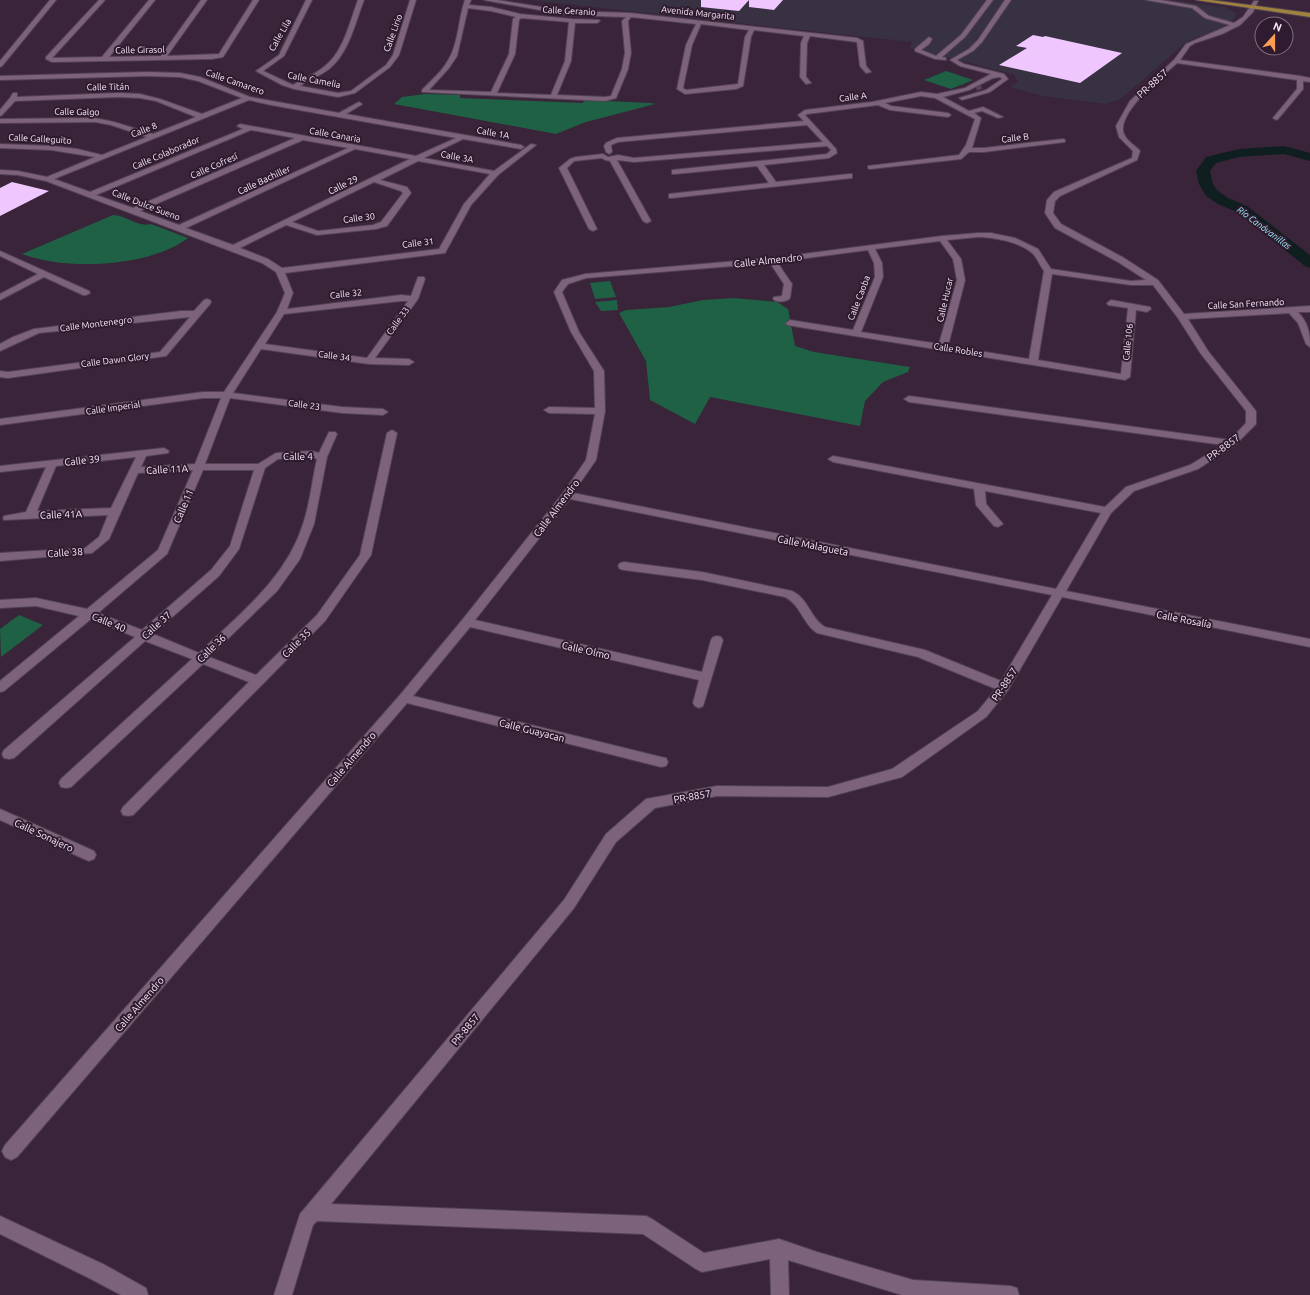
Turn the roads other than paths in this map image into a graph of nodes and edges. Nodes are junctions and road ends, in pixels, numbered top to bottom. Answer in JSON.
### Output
{"nodes":[{"id":1,"x":53,"y":0,"type":"edge"},
{"id":2,"x":102,"y":0,"type":"edge"},
{"id":3,"x":152,"y":0,"type":"edge"},
{"id":4,"x":204,"y":0,"type":"edge"},
{"id":5,"x":256,"y":0,"type":"edge"},
{"id":6,"x":309,"y":0,"type":"edge"},
{"id":7,"x":361,"y":0,"type":"edge"},
{"id":8,"x":413,"y":0,"type":"edge"},
{"id":9,"x":468,"y":0,"type":"edge"},
{"id":10,"x":487,"y":0,"type":"edge"},
{"id":11,"x":990,"y":0,"type":"edge"},
{"id":12,"x":1008,"y":0,"type":"edge"},
{"id":13,"x":1149,"y":0,"type":"edge"},
{"id":14,"x":1199,"y":0,"type":"edge"},
{"id":15,"x":1236,"y":0,"type":"edge"},
{"id":16,"x":547,"y":3,"type":"dead end"},
{"id":17,"x":1220,"y":3,"type":"junction"},
{"id":18,"x":1255,"y":5,"type":"junction"},
{"id":19,"x":465,"y":6,"type":"junction"},
{"id":20,"x":541,"y":10,"type":"junction"},
{"id":21,"x":1277,"y":10,"type":"junction"},
{"id":22,"x":1310,"y":10,"type":"edge"},
{"id":23,"x":1249,"y":14,"type":"junction"},
{"id":24,"x":630,"y":15,"type":"junction"},
{"id":25,"x":1310,"y":15,"type":"edge"},
{"id":26,"x":520,"y":16,"type":"junction"},
{"id":27,"x":572,"y":21,"type":"junction"},
{"id":28,"x":602,"y":21,"type":"dead end"},
{"id":29,"x":617,"y":22,"type":"dead end"},
{"id":30,"x":625,"y":22,"type":"junction"},
{"id":31,"x":698,"y":23,"type":"junction"},
{"id":32,"x":1235,"y":25,"type":"junction"},
{"id":33,"x":752,"y":28,"type":"junction"},
{"id":34,"x":808,"y":34,"type":"junction"},
{"id":35,"x":929,"y":39,"type":"dead end"},
{"id":36,"x":9,"y":54,"type":"junction"},
{"id":37,"x":0,"y":55,"type":"edge"},
{"id":38,"x":163,"y":58,"type":"junction"},
{"id":39,"x":936,"y":58,"type":"junction"},
{"id":40,"x":104,"y":59,"type":"junction"},
{"id":41,"x":953,"y":60,"type":"junction"},
{"id":42,"x":1176,"y":61,"type":"junction"},
{"id":43,"x":0,"y":65,"type":"edge"},
{"id":44,"x":259,"y":71,"type":"joint"},
{"id":45,"x":868,"y":72,"type":"dead end"},
{"id":46,"x":1002,"y":75,"type":"junction"},
{"id":47,"x":0,"y":78,"type":"edge"},
{"id":48,"x":1300,"y":78,"type":"junction"},
{"id":49,"x":1310,"y":80,"type":"edge"},
{"id":50,"x":808,"y":83,"type":"dead end"},
{"id":51,"x":294,"y":87,"type":"junction"},
{"id":52,"x":980,"y":87,"type":"junction"},
{"id":53,"x":23,"y":93,"type":"dead end"},
{"id":54,"x":493,"y":94,"type":"junction"},
{"id":55,"x":344,"y":95,"type":"joint"},
{"id":56,"x":12,"y":96,"type":"junction"},
{"id":57,"x":937,"y":96,"type":"junction"},
{"id":58,"x":553,"y":97,"type":"junction"},
{"id":59,"x":248,"y":98,"type":"junction"},
{"id":60,"x":947,"y":102,"type":"junction"},
{"id":61,"x":879,"y":103,"type":"junction"},
{"id":62,"x":359,"y":104,"type":"dead end"},
{"id":63,"x":969,"y":113,"type":"junction"},
{"id":64,"x":0,"y":114,"type":"edge"},
{"id":65,"x":340,"y":115,"type":"junction"},
{"id":66,"x":948,"y":115,"type":"dead end"},
{"id":67,"x":201,"y":116,"type":"junction"},
{"id":68,"x":1000,"y":117,"type":"dead end"},
{"id":69,"x":1276,"y":118,"type":"dead end"},
{"id":70,"x":0,"y":121,"type":"edge"},
{"id":71,"x":808,"y":123,"type":"junction"},
{"id":72,"x":240,"y":126,"type":"dead end"},
{"id":73,"x":250,"y":128,"type":"junction"},
{"id":74,"x":152,"y":136,"type":"junction"},
{"id":75,"x":462,"y":137,"type":"junction"},
{"id":76,"x":301,"y":138,"type":"junction"},
{"id":77,"x":1063,"y":141,"type":"dead end"},
{"id":78,"x":828,"y":144,"type":"junction"},
{"id":79,"x":533,"y":145,"type":"dead end"},
{"id":80,"x":0,"y":146,"type":"edge"},
{"id":81,"x":356,"y":147,"type":"junction"},
{"id":82,"x":522,"y":148,"type":"dead end"},
{"id":83,"x":968,"y":150,"type":"junction"},
{"id":84,"x":611,"y":156,"type":"junction"},
{"id":85,"x":102,"y":157,"type":"junction"},
{"id":86,"x":416,"y":159,"type":"junction"},
{"id":87,"x":759,"y":163,"type":"junction"},
{"id":88,"x":870,"y":167,"type":"dead end"},
{"id":89,"x":0,"y":172,"type":"edge"},
{"id":90,"x":675,"y":172,"type":"dead end"},
{"id":91,"x":495,"y":173,"type":"junction"},
{"id":92,"x":850,"y":176,"type":"dead end"},
{"id":93,"x":48,"y":179,"type":"junction"},
{"id":94,"x":373,"y":180,"type":"junction"},
{"id":95,"x":774,"y":185,"type":"junction"},
{"id":96,"x":90,"y":195,"type":"junction"},
{"id":97,"x":672,"y":196,"type":"dead end"},
{"id":98,"x":133,"y":211,"type":"junction"},
{"id":99,"x":647,"y":221,"type":"dead end"},
{"id":100,"x":287,"y":223,"type":"junction"},
{"id":101,"x":179,"y":228,"type":"junction"},
{"id":102,"x":593,"y":229,"type":"dead end"},
{"id":103,"x":942,"y":238,"type":"junction"},
{"id":104,"x":870,"y":247,"type":"junction"},
{"id":105,"x":233,"y":248,"type":"junction"},
{"id":106,"x":0,"y":253,"type":"edge"},
{"id":107,"x":772,"y":260,"type":"junction"},
{"id":108,"x":280,"y":271,"type":"junction"},
{"id":109,"x":1048,"y":271,"type":"junction"},
{"id":110,"x":43,"y":274,"type":"junction"},
{"id":111,"x":421,"y":279,"type":"dead end"},
{"id":112,"x":1155,"y":282,"type":"junction"},
{"id":113,"x":86,"y":293,"type":"dead end"},
{"id":114,"x":0,"y":297,"type":"edge"},
{"id":115,"x":414,"y":299,"type":"junction"},
{"id":116,"x":777,"y":299,"type":"dead end"},
{"id":117,"x":207,"y":302,"type":"dead end"},
{"id":118,"x":1111,"y":303,"type":"dead end"},
{"id":119,"x":1132,"y":307,"type":"junction"},
{"id":120,"x":1147,"y":309,"type":"dead end"},
{"id":121,"x":1310,"y":309,"type":"edge"},
{"id":122,"x":1292,"y":311,"type":"junction"},
{"id":123,"x":281,"y":312,"type":"junction"},
{"id":124,"x":196,"y":314,"type":"junction"},
{"id":125,"x":1182,"y":317,"type":"junction"},
{"id":126,"x":790,"y":323,"type":"dead end"},
{"id":127,"x":856,"y":333,"type":"junction"},
{"id":128,"x":1310,"y":344,"type":"edge"},
{"id":129,"x":259,"y":346,"type":"junction"},
{"id":130,"x":0,"y":348,"type":"edge"},
{"id":131,"x":943,"y":348,"type":"junction"},
{"id":132,"x":370,"y":361,"type":"junction"},
{"id":133,"x":409,"y":362,"type":"dead end"},
{"id":134,"x":1033,"y":362,"type":"junction"},
{"id":135,"x":0,"y":374,"type":"edge"},
{"id":136,"x":1125,"y":377,"type":"joint"},
{"id":137,"x":227,"y":395,"type":"junction"},
{"id":138,"x":909,"y":399,"type":"dead end"},
{"id":139,"x":549,"y":410,"type":"dead end"},
{"id":140,"x":600,"y":411,"type":"junction"},
{"id":141,"x":382,"y":412,"type":"dead end"},
{"id":142,"x":0,"y":422,"type":"edge"},
{"id":143,"x":392,"y":432,"type":"dead end"},
{"id":144,"x":332,"y":434,"type":"dead end"},
{"id":145,"x":1232,"y":443,"type":"junction"},
{"id":146,"x":164,"y":451,"type":"dead end"},
{"id":147,"x":142,"y":454,"type":"junction"},
{"id":148,"x":322,"y":457,"type":"junction"},
{"id":149,"x":834,"y":459,"type":"dead end"},
{"id":150,"x":53,"y":462,"type":"junction"},
{"id":151,"x":199,"y":467,"type":"junction"},
{"id":152,"x":260,"y":467,"type":"junction"},
{"id":153,"x":0,"y":469,"type":"edge"},
{"id":154,"x":135,"y":470,"type":"junction"},
{"id":155,"x":316,"y":486,"type":"joint"},
{"id":156,"x":979,"y":486,"type":"junction"},
{"id":157,"x":567,"y":495,"type":"junction"},
{"id":158,"x":115,"y":511,"type":"junction"},
{"id":159,"x":1107,"y":512,"type":"junction"},
{"id":160,"x":30,"y":515,"type":"junction"},
{"id":161,"x":8,"y":518,"type":"dead end"},
{"id":162,"x":998,"y":524,"type":"dead end"},
{"id":163,"x":0,"y":557,"type":"edge"},
{"id":164,"x":624,"y":566,"type":"dead end"},
{"id":165,"x":1059,"y":594,"type":"junction"},
{"id":166,"x":0,"y":604,"type":"edge"},
{"id":167,"x":90,"y":614,"type":"junction"},
{"id":168,"x":467,"y":622,"type":"junction"},
{"id":169,"x":144,"y":636,"type":"junction"},
{"id":170,"x":717,"y":640,"type":"dead end"},
{"id":171,"x":1310,"y":643,"type":"edge"},
{"id":172,"x":200,"y":659,"type":"junction"},
{"id":173,"x":705,"y":677,"type":"junction"},
{"id":174,"x":258,"y":681,"type":"junction"},
{"id":175,"x":1004,"y":687,"type":"junction"},
{"id":176,"x":0,"y":688,"type":"edge"},
{"id":177,"x":404,"y":698,"type":"junction"},
{"id":178,"x":699,"y":703,"type":"dead end"},
{"id":179,"x":9,"y":754,"type":"dead end"},
{"id":180,"x":660,"y":762,"type":"dead end"},
{"id":181,"x":66,"y":783,"type":"dead end"},
{"id":182,"x":128,"y":811,"type":"dead end"},
{"id":183,"x":0,"y":814,"type":"edge"},
{"id":184,"x":89,"y":856,"type":"dead end"},
{"id":185,"x":11,"y":1151,"type":"dead end"},
{"id":186,"x":313,"y":1212,"type":"junction"},
{"id":187,"x":0,"y":1225,"type":"edge"},
{"id":188,"x":779,"y":1248,"type":"junction"},
{"id":189,"x":139,"y":1295,"type":"edge"},
{"id":190,"x":283,"y":1295,"type":"edge"},
{"id":191,"x":780,"y":1295,"type":"edge"},
{"id":192,"x":1010,"y":1295,"type":"edge"}],
"edges":[{"from":1,"to":36,"type":"street"},
{"from":2,"to":40,"type":"street","name":"Calle Girasol"},
{"from":3,"to":40,"type":"street"},
{"from":4,"to":38,"type":"street"},
{"from":5,"to":38,"type":"street","name":"Calle Girasol"},
{"from":6,"to":44,"type":"street","name":"Calle Lila"},
{"from":7,"to":51,"type":"street"},
{"from":8,"to":55,"type":"street","name":"Calle Lirio"},
{"from":9,"to":19,"type":"street"},
{"from":10,"to":20,"type":"street","name":"Avenida Margarita"},
{"from":11,"to":39,"type":"street"},
{"from":12,"to":41,"type":"street"},
{"from":13,"to":32,"type":"street"},
{"from":14,"to":17,"type":"main road"},
{"from":15,"to":18,"type":"main road"},
{"from":16,"to":20,"type":"street"},
{"from":17,"to":18,"type":"main road"},
{"from":17,"to":23,"type":"main road"},
{"from":18,"to":21,"type":"main road"},
{"from":18,"to":22,"type":"main road"},
{"from":18,"to":23,"type":"street","name":"PR-8857"},
{"from":19,"to":26,"type":"street","name":"Calle Geranio"},
{"from":19,"to":54,"type":"street"},
{"from":20,"to":24,"type":"street","name":"Avenida Margarita"},
{"from":21,"to":23,"type":"main road"},
{"from":21,"to":25,"type":"main road"},
{"from":23,"to":32,"type":"street","name":"PR-8857"},
{"from":24,"to":30,"type":"street"},
{"from":24,"to":31,"type":"street","name":"Avenida Margarita"},
{"from":26,"to":27,"type":"street","name":"Calle Geranio"},
{"from":26,"to":54,"type":"street"},
{"from":27,"to":28,"type":"street","name":"Calle Geranio"},
{"from":27,"to":58,"type":"street"},
{"from":29,"to":30,"type":"street"},
{"from":30,"to":58,"type":"street"},
{"from":31,"to":33,"type":"street","name":"Avenida Margarita"},
{"from":31,"to":33,"type":"street"},
{"from":32,"to":42,"type":"street","name":"PR-8857"},
{"from":33,"to":34,"type":"street","name":"Avenida Margarita"},
{"from":34,"to":45,"type":"street","name":"Avenida Margarita"},
{"from":34,"to":50,"type":"street"},
{"from":35,"to":39,"type":"street"},
{"from":36,"to":37,"type":"street"},
{"from":36,"to":43,"type":"street"},
{"from":38,"to":40,"type":"street","name":"Calle Girasol"},
{"from":39,"to":41,"type":"street"},
{"from":41,"to":46,"type":"street"},
{"from":42,"to":48,"type":"street"},
{"from":42,"to":112,"type":"street","name":"PR-8857"},
{"from":44,"to":51,"type":"street","name":"Calle Camelia"},
{"from":46,"to":52,"type":"street"},
{"from":46,"to":52,"type":"street"},
{"from":47,"to":59,"type":"street","name":"Calle Camarero"},
{"from":48,"to":49,"type":"street"},
{"from":48,"to":69,"type":"street"},
{"from":51,"to":55,"type":"street","name":"Calle Camelia"},
{"from":52,"to":57,"type":"street"},
{"from":52,"to":60,"type":"street"},
{"from":53,"to":56,"type":"street"},
{"from":54,"to":58,"type":"street"},
{"from":56,"to":64,"type":"street"},
{"from":56,"to":67,"type":"street","name":"Calle Titán"},
{"from":57,"to":60,"type":"street","name":"Calle A"},
{"from":57,"to":61,"type":"street","name":"Calle A"},
{"from":59,"to":65,"type":"street","name":"Calle Camarero"},
{"from":59,"to":67,"type":"street","name":"Calle 8"},
{"from":60,"to":63,"type":"street","name":"Calle A"},
{"from":61,"to":66,"type":"street"},
{"from":61,"to":71,"type":"street","name":"Calle A"},
{"from":62,"to":65,"type":"street"},
{"from":63,"to":68,"type":"street"},
{"from":63,"to":83,"type":"street"},
{"from":65,"to":75,"type":"street","name":"Calle Camarero"},
{"from":67,"to":74,"type":"street","name":"Calle 8"},
{"from":70,"to":74,"type":"street","name":"Calle Galgo"},
{"from":71,"to":78,"type":"street"},
{"from":71,"to":84,"type":"street"},
{"from":72,"to":73,"type":"street","name":"Calle Canaria"},
{"from":73,"to":76,"type":"street","name":"Calle Canaria"},
{"from":73,"to":96,"type":"street","name":"Calle Colaborador"},
{"from":74,"to":85,"type":"street","name":"Calle 8"},
{"from":75,"to":82,"type":"street","name":"Calle 1A"},
{"from":75,"to":86,"type":"street","name":"Calle 29"},
{"from":76,"to":81,"type":"street","name":"Calle Canaria"},
{"from":76,"to":98,"type":"street","name":"Calle Cofresí"},
{"from":77,"to":83,"type":"street","name":"Calle B"},
{"from":78,"to":84,"type":"street"},
{"from":78,"to":87,"type":"street"},
{"from":79,"to":91,"type":"street","name":"Calle 31"},
{"from":80,"to":85,"type":"street","name":"Calle Galleguito"},
{"from":81,"to":86,"type":"street","name":"Calle Canaria"},
{"from":81,"to":101,"type":"street","name":"Calle Bachiller"},
{"from":83,"to":88,"type":"street"},
{"from":84,"to":99,"type":"street"},
{"from":84,"to":102,"type":"street"},
{"from":85,"to":93,"type":"street","name":"Calle 8"},
{"from":86,"to":91,"type":"street","name":"Calle 3A"},
{"from":86,"to":94,"type":"street","name":"Calle 29"},
{"from":87,"to":90,"type":"street"},
{"from":87,"to":95,"type":"street"},
{"from":89,"to":93,"type":"street","name":"Calle Dulce Sueno"},
{"from":91,"to":108,"type":"street","name":"Calle 31"},
{"from":92,"to":95,"type":"street"},
{"from":93,"to":96,"type":"street","name":"Calle Dulce Sueno"},
{"from":94,"to":100,"type":"street","name":"Calle 29"},
{"from":94,"to":100,"type":"street","name":"Calle 30"},
{"from":95,"to":97,"type":"street"},
{"from":96,"to":98,"type":"street","name":"Calle Dulce Sueno"},
{"from":98,"to":101,"type":"street","name":"Calle Dulce Sueno"},
{"from":100,"to":105,"type":"street","name":"Calle 29"},
{"from":101,"to":105,"type":"street","name":"Calle Dulce Sueno"},
{"from":103,"to":104,"type":"street","name":"Calle Almendro"},
{"from":103,"to":109,"type":"street","name":"Calle Almendro"},
{"from":103,"to":131,"type":"street","name":"Calle Hucar"},
{"from":104,"to":107,"type":"street","name":"Calle Almendro"},
{"from":104,"to":127,"type":"street","name":"Calle Caoba"},
{"from":105,"to":108,"type":"street","name":"Calle Dulce Sueno"},
{"from":106,"to":110,"type":"street"},
{"from":107,"to":116,"type":"street"},
{"from":107,"to":140,"type":"street","name":"Calle Almendro"},
{"from":108,"to":123,"type":"street","name":"Calle 11"},
{"from":109,"to":112,"type":"street"},
{"from":109,"to":134,"type":"street"},
{"from":110,"to":113,"type":"street"},
{"from":110,"to":114,"type":"street"},
{"from":111,"to":115,"type":"street","name":"Calle 33"},
{"from":112,"to":125,"type":"street","name":"PR-8857"},
{"from":115,"to":123,"type":"street","name":"Calle 32"},
{"from":115,"to":132,"type":"street","name":"Calle 33"},
{"from":117,"to":124,"type":"street","name":"Calle Dawn Glory"},
{"from":118,"to":119,"type":"street"},
{"from":119,"to":120,"type":"street"},
{"from":119,"to":136,"type":"street","name":"Calle 106"},
{"from":121,"to":122,"type":"street","name":"Calle San Fernando"},
{"from":122,"to":125,"type":"street","name":"Calle San Fernando"},
{"from":122,"to":128,"type":"street"},
{"from":123,"to":129,"type":"street","name":"Calle 11"},
{"from":124,"to":130,"type":"street","name":"Calle Montenegro"},
{"from":124,"to":135,"type":"street","name":"Calle Dawn Glory"},
{"from":125,"to":145,"type":"street","name":"PR-8857"},
{"from":126,"to":127,"type":"street","name":"Calle Robles"},
{"from":127,"to":131,"type":"street","name":"Calle Robles"},
{"from":129,"to":132,"type":"street","name":"Calle 34"},
{"from":129,"to":137,"type":"street","name":"Calle 11"},
{"from":131,"to":134,"type":"street","name":"Calle Robles"},
{"from":132,"to":133,"type":"street","name":"Calle 34"},
{"from":134,"to":136,"type":"street","name":"Calle Robles"},
{"from":137,"to":141,"type":"street","name":"Calle 23"},
{"from":137,"to":142,"type":"street","name":"Calle Imperial"},
{"from":137,"to":151,"type":"street","name":"Calle 11"},
{"from":138,"to":145,"type":"street"},
{"from":139,"to":140,"type":"street"},
{"from":140,"to":157,"type":"street","name":"Calle Almendro"},
{"from":143,"to":174,"type":"street","name":"Calle 35"},
{"from":144,"to":148,"type":"street"},
{"from":145,"to":159,"type":"street","name":"PR-8857"},
{"from":146,"to":147,"type":"street","name":"Calle 39"},
{"from":147,"to":150,"type":"street","name":"Calle 39"},
{"from":147,"to":154,"type":"street","name":"Calle 38"},
{"from":148,"to":152,"type":"street","name":"Calle 4"},
{"from":148,"to":155,"type":"street","name":"Calle 4"},
{"from":149,"to":156,"type":"street"},
{"from":150,"to":153,"type":"street","name":"Calle 39"},
{"from":150,"to":160,"type":"street"},
{"from":151,"to":152,"type":"street"},
{"from":151,"to":154,"type":"street","name":"Calle 11A"},
{"from":151,"to":167,"type":"street","name":"Calle 11"},
{"from":152,"to":169,"type":"street","name":"Calle 37"},
{"from":154,"to":158,"type":"street","name":"Calle 38"},
{"from":155,"to":172,"type":"street","name":"Calle 36"},
{"from":156,"to":159,"type":"street"},
{"from":156,"to":162,"type":"street"},
{"from":157,"to":165,"type":"street","name":"Calle Malagueta"},
{"from":157,"to":168,"type":"street","name":"Calle Almendro"},
{"from":158,"to":160,"type":"street","name":"Calle 41A"},
{"from":158,"to":163,"type":"street","name":"Calle 38"},
{"from":159,"to":165,"type":"street","name":"PR-8857"},
{"from":160,"to":161,"type":"street","name":"Calle 41A"},
{"from":164,"to":175,"type":"street"},
{"from":165,"to":171,"type":"street","name":"Calle Rosalía"},
{"from":165,"to":175,"type":"street","name":"PR-8857"},
{"from":166,"to":167,"type":"street","name":"Calle 40"},
{"from":167,"to":169,"type":"street","name":"Calle 40"},
{"from":167,"to":176,"type":"street","name":"Calle 11"},
{"from":168,"to":173,"type":"street","name":"Calle Olmo"},
{"from":168,"to":177,"type":"street","name":"Calle Almendro"},
{"from":169,"to":172,"type":"street","name":"Calle 40"},
{"from":169,"to":179,"type":"street","name":"Calle 37"},
{"from":170,"to":173,"type":"street"},
{"from":172,"to":174,"type":"street","name":"Calle 40"},
{"from":172,"to":181,"type":"street","name":"Calle 36"},
{"from":173,"to":178,"type":"street"},
{"from":174,"to":182,"type":"street","name":"Calle 35"},
{"from":175,"to":186,"type":"street","name":"PR-8857","number":"PR-8857"},
{"from":177,"to":180,"type":"street","name":"Calle Guayacan"},
{"from":177,"to":185,"type":"street","name":"Calle Almendro"},
{"from":183,"to":184,"type":"street","name":"Calle Sonajero"},
{"from":186,"to":188,"type":"street"},
{"from":186,"to":190,"type":"street","name":"PR-8857","number":"PR-8857"},
{"from":187,"to":189,"type":"street"},
{"from":188,"to":191,"type":"street"},
{"from":188,"to":192,"type":"street"}]}
